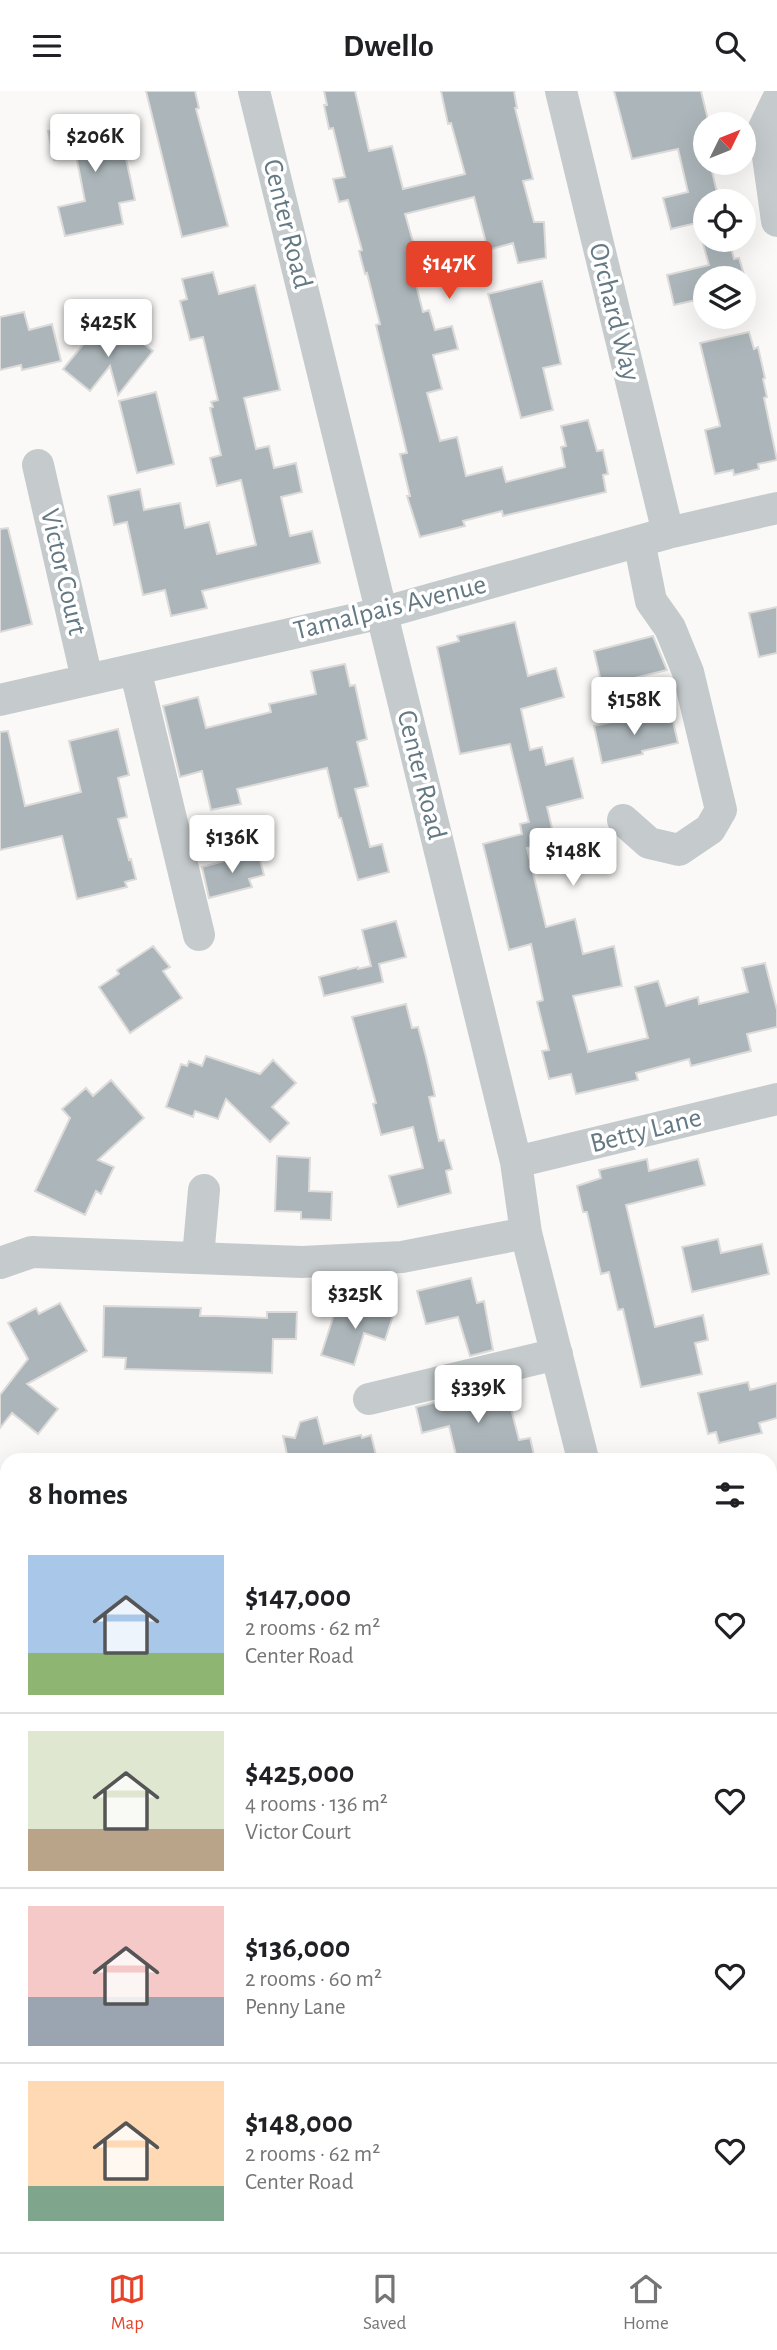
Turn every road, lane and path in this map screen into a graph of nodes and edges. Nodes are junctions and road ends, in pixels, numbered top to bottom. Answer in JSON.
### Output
{"nodes":[{"id":1,"x":254,"y":91,"type":"edge"},
{"id":2,"x":561,"y":91,"type":"edge"},
{"id":3,"x":777,"y":101,"type":"edge"},
{"id":4,"x":777,"y":221,"type":"edge"},
{"id":5,"x":38,"y":465,"type":"dead end"},
{"id":6,"x":777,"y":508,"type":"edge"},
{"id":7,"x":653,"y":537,"type":"junction"},
{"id":8,"x":382,"y":613,"type":"junction"},
{"id":9,"x":135,"y":669,"type":"junction"},
{"id":10,"x":88,"y":680,"type":"junction"},
{"id":11,"x":0,"y":700,"type":"edge"},
{"id":12,"x":623,"y":820,"type":"dead end"},
{"id":13,"x":199,"y":935,"type":"dead end"},
{"id":14,"x":777,"y":1099,"type":"edge"},
{"id":15,"x":516,"y":1162,"type":"junction"},
{"id":16,"x":204,"y":1190,"type":"dead end"},
{"id":17,"x":526,"y":1233,"type":"junction"},
{"id":18,"x":198,"y":1257,"type":"junction"},
{"id":19,"x":0,"y":1263,"type":"edge"},
{"id":20,"x":557,"y":1354,"type":"junction"},
{"id":21,"x":369,"y":1399,"type":"dead end"},
{"id":22,"x":582,"y":1453,"type":"edge"}],
"edges":[{"from":1,"to":8,"type":"street","name":"Center Road"},
{"from":2,"to":7,"type":"street","name":"Orchard Way"},
{"from":3,"to":4,"type":"street"},
{"from":5,"to":10,"type":"street","name":"Victor Court"},
{"from":6,"to":7,"type":"street","name":"Tamalpais Avenue"},
{"from":7,"to":8,"type":"street","name":"Tamalpais Avenue"},
{"from":7,"to":12,"type":"street","name":"Orchard Way"},
{"from":8,"to":9,"type":"street","name":"Tamalpais Avenue"},
{"from":8,"to":15,"type":"street","name":"Center Road"},
{"from":9,"to":10,"type":"street","name":"Tamalpais Avenue"},
{"from":9,"to":13,"type":"street"},
{"from":10,"to":11,"type":"street","name":"Tamalpais Avenue"},
{"from":14,"to":15,"type":"street","name":"Betty Lane"},
{"from":15,"to":17,"type":"street","name":"Center Road"},
{"from":16,"to":18,"type":"street"},
{"from":17,"to":18,"type":"street"},
{"from":17,"to":20,"type":"street","name":"Center Road"},
{"from":18,"to":19,"type":"street"},
{"from":20,"to":21,"type":"street"},
{"from":20,"to":22,"type":"street","name":"Center Road"}]}
